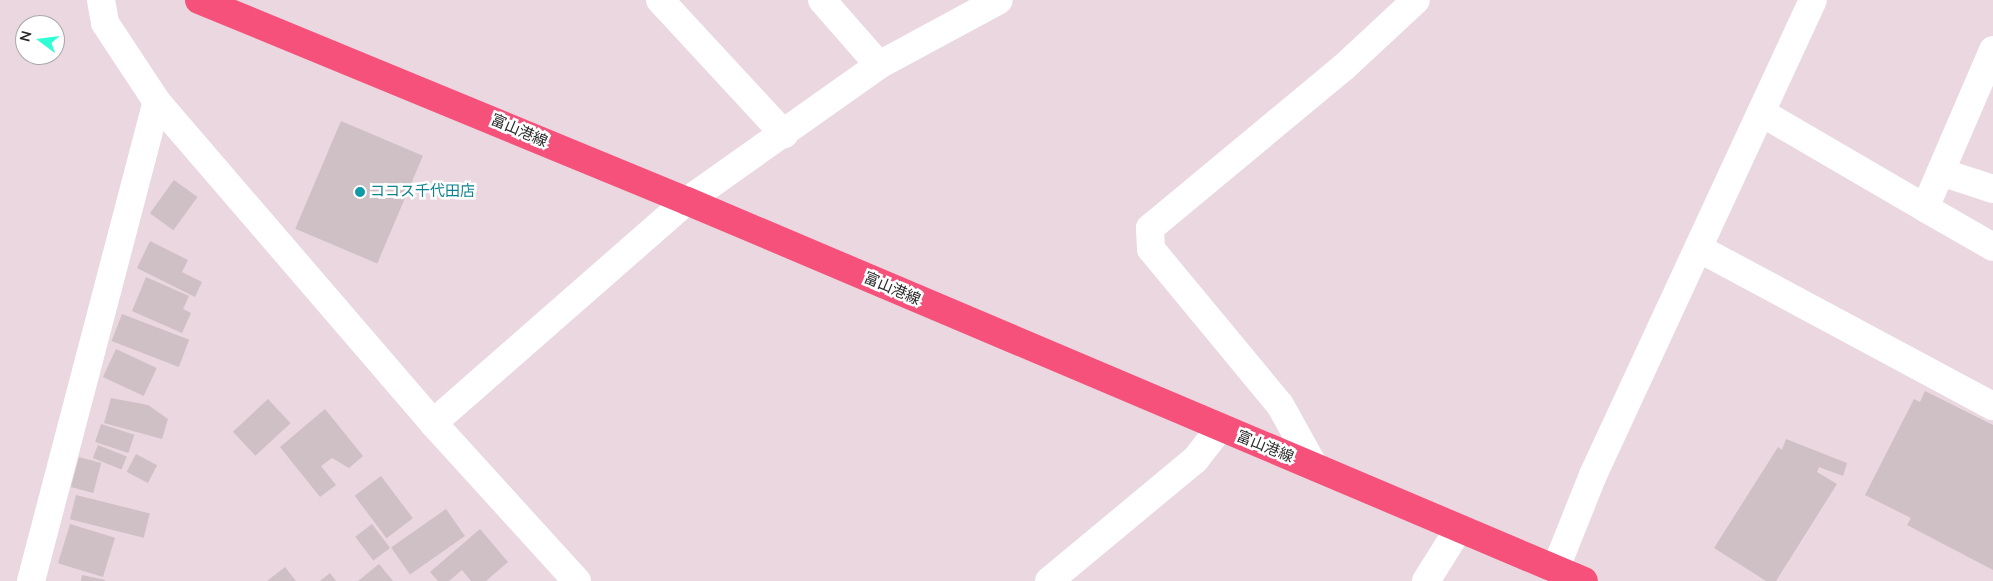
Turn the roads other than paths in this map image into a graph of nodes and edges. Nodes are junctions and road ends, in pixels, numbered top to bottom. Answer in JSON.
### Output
{"nodes":[{"id":1,"x":101,"y":0,"type":"edge"},
{"id":2,"x":199,"y":0,"type":"edge"},
{"id":3,"x":660,"y":0,"type":"edge"},
{"id":4,"x":822,"y":0,"type":"edge"},
{"id":5,"x":999,"y":0,"type":"edge"},
{"id":6,"x":1416,"y":0,"type":"edge"},
{"id":7,"x":1804,"y":3,"type":"edge"},
{"id":8,"x":1993,"y":50,"type":"edge"},
{"id":9,"x":879,"y":65,"type":"junction"},
{"id":10,"x":157,"y":102,"type":"junction"},
{"id":11,"x":1762,"y":113,"type":"junction"},
{"id":12,"x":784,"y":134,"type":"junction"},
{"id":13,"x":1941,"y":172,"type":"junction"},
{"id":14,"x":1993,"y":189,"type":"edge"},
{"id":15,"x":687,"y":201,"type":"junction"},
{"id":16,"x":1925,"y":208,"type":"junction"},
{"id":17,"x":1993,"y":247,"type":"edge"},
{"id":18,"x":1698,"y":248,"type":"junction"},
{"id":19,"x":1993,"y":406,"type":"edge"},
{"id":20,"x":433,"y":423,"type":"junction"},
{"id":21,"x":1220,"y":428,"type":"junction"},
{"id":22,"x":1314,"y":466,"type":"junction"},
{"id":23,"x":1458,"y":530,"type":"junction"},
{"id":24,"x":1555,"y":570,"type":"junction"},
{"id":25,"x":30,"y":581,"type":"edge"},
{"id":26,"x":577,"y":581,"type":"edge"},
{"id":27,"x":1049,"y":581,"type":"edge"},
{"id":28,"x":1426,"y":581,"type":"edge"},
{"id":29,"x":1584,"y":581,"type":"edge"}],
"edges":[{"from":1,"to":10,"type":"street"},
{"from":2,"to":15,"type":"main road","name":"富山港線"},
{"from":3,"to":12,"type":"street"},
{"from":4,"to":9,"type":"street"},
{"from":5,"to":9,"type":"street"},
{"from":6,"to":22,"type":"street"},
{"from":7,"to":11,"type":"street"},
{"from":8,"to":13,"type":"street"},
{"from":9,"to":12,"type":"street"},
{"from":10,"to":20,"type":"street"},
{"from":10,"to":25,"type":"street"},
{"from":11,"to":16,"type":"street"},
{"from":11,"to":18,"type":"street"},
{"from":12,"to":15,"type":"street"},
{"from":13,"to":14,"type":"street"},
{"from":13,"to":16,"type":"street"},
{"from":15,"to":20,"type":"street"},
{"from":15,"to":21,"type":"main road","name":"富山港線"},
{"from":16,"to":17,"type":"street"},
{"from":18,"to":19,"type":"street"},
{"from":18,"to":24,"type":"street"},
{"from":20,"to":26,"type":"street"},
{"from":21,"to":22,"type":"main road","name":"富山港線"},
{"from":21,"to":27,"type":"street"},
{"from":22,"to":23,"type":"main road","name":"富山港線"},
{"from":23,"to":24,"type":"main road","name":"富山港線"},
{"from":23,"to":28,"type":"street"},
{"from":24,"to":29,"type":"main road","name":"富山港線"}]}
